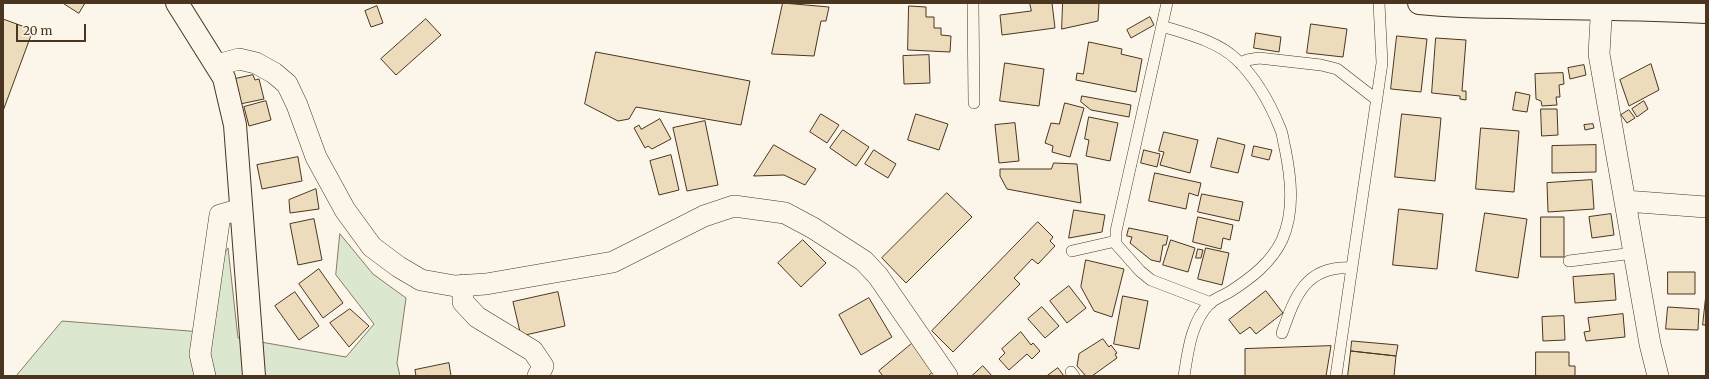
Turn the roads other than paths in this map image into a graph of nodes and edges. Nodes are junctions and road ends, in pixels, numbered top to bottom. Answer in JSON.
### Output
{"nodes":[{"id":1,"x":177,"y":3,"type":"edge"},
{"id":2,"x":973,"y":3,"type":"edge"},
{"id":3,"x":1167,"y":3,"type":"edge"},
{"id":4,"x":1379,"y":3,"type":"edge"},
{"id":5,"x":1419,"y":3,"type":"edge"},
{"id":6,"x":1605,"y":6,"type":"edge"},
{"id":7,"x":1706,"y":12,"type":"edge"},
{"id":8,"x":1162,"y":26,"type":"junction"},
{"id":9,"x":1240,"y":63,"type":"junction"},
{"id":10,"x":217,"y":65,"type":"junction"},
{"id":11,"x":1377,"y":100,"type":"junction"},
{"id":12,"x":974,"y":103,"type":"dead end"},
{"id":13,"x":1625,"y":201,"type":"junction"},
{"id":14,"x":1706,"y":207,"type":"edge"},
{"id":15,"x":242,"y":209,"type":"junction"},
{"id":16,"x":1116,"y":240,"type":"junction"},
{"id":17,"x":1072,"y":251,"type":"dead end"},
{"id":18,"x":1634,"y":254,"type":"junction"},
{"id":19,"x":1569,"y":261,"type":"dead end"},
{"id":20,"x":1352,"y":268,"type":"junction"},
{"id":21,"x":462,"y":285,"type":"junction"},
{"id":22,"x":1211,"y":303,"type":"junction"},
{"id":23,"x":1282,"y":333,"type":"dead end"},
{"id":24,"x":205,"y":376,"type":"edge"},
{"id":25,"x":254,"y":376,"type":"edge"},
{"id":26,"x":538,"y":376,"type":"edge"},
{"id":27,"x":947,"y":376,"type":"edge"},
{"id":28,"x":1184,"y":376,"type":"edge"},
{"id":29,"x":1336,"y":376,"type":"edge"},
{"id":30,"x":1658,"y":376,"type":"edge"}],
"edges":[{"from":1,"to":10,"type":"main road"},
{"from":2,"to":12,"type":"lane"},
{"from":3,"to":8,"type":"lane"},
{"from":4,"to":11,"type":"lane"},
{"from":5,"to":6,"type":"main road"},
{"from":6,"to":7,"type":"main road"},
{"from":6,"to":13,"type":"street"},
{"from":8,"to":9,"type":"lane"},
{"from":8,"to":16,"type":"lane"},
{"from":9,"to":11,"type":"lane"},
{"from":9,"to":22,"type":"lane"},
{"from":10,"to":15,"type":"main road"},
{"from":10,"to":21,"type":"street"},
{"from":11,"to":20,"type":"lane"},
{"from":13,"to":14,"type":"street"},
{"from":13,"to":18,"type":"street"},
{"from":15,"to":24,"type":"street"},
{"from":15,"to":25,"type":"main road"},
{"from":16,"to":17,"type":"lane"},
{"from":16,"to":22,"type":"lane"},
{"from":18,"to":19,"type":"lane"},
{"from":18,"to":30,"type":"street"},
{"from":20,"to":23,"type":"lane"},
{"from":20,"to":29,"type":"lane"},
{"from":21,"to":26,"type":"street"},
{"from":21,"to":27,"type":"street"},
{"from":22,"to":28,"type":"lane"}]}
